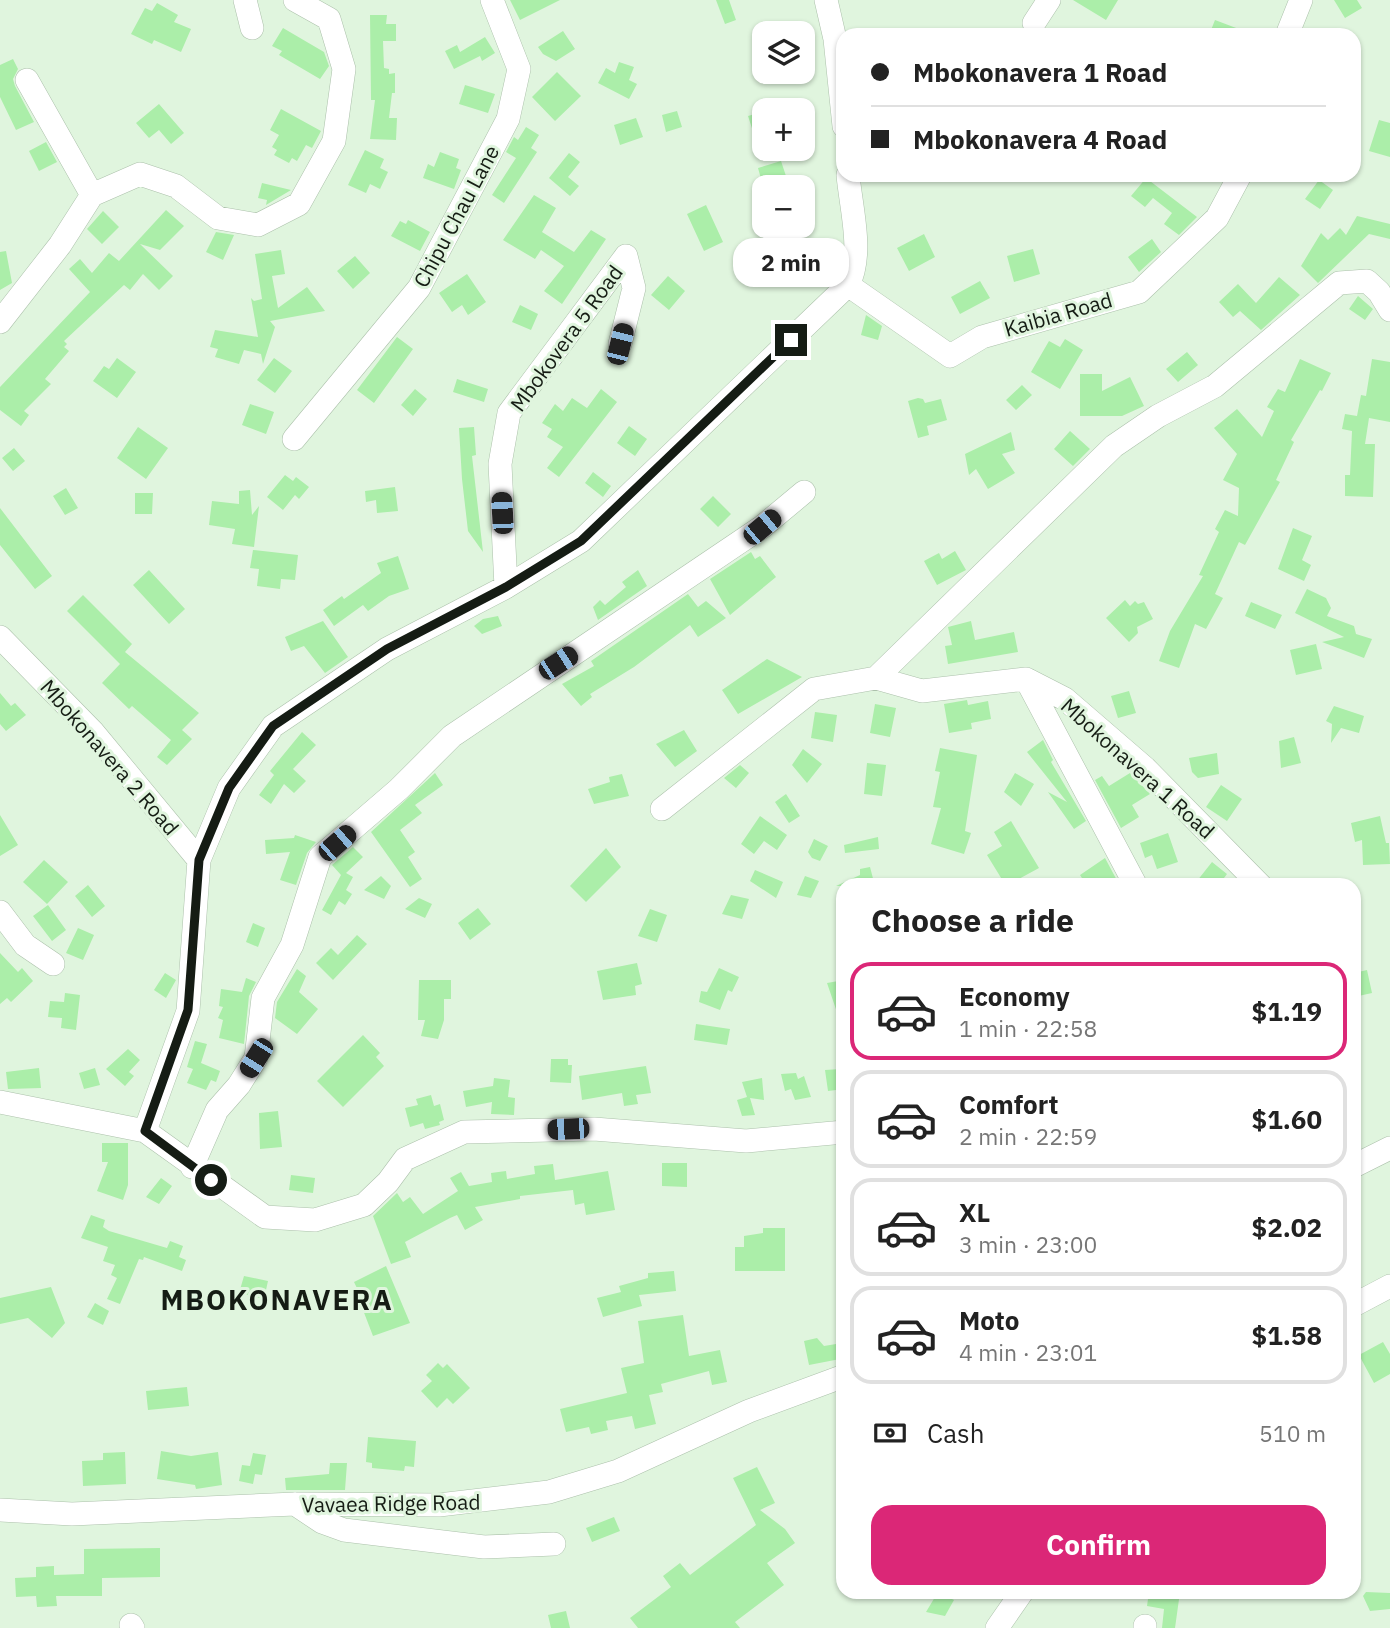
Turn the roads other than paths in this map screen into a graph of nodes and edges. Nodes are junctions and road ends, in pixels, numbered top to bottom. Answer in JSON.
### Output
{"nodes":[{"id":1,"x":246,"y":0,"type":"edge"},
{"id":2,"x":295,"y":0,"type":"edge"},
{"id":3,"x":492,"y":0,"type":"edge"},
{"id":4,"x":826,"y":0,"type":"edge"},
{"id":5,"x":1049,"y":0,"type":"edge"},
{"id":6,"x":1301,"y":0,"type":"edge"},
{"id":7,"x":1034,"y":23,"type":"dead end"},
{"id":8,"x":252,"y":28,"type":"dead end"},
{"id":9,"x":1290,"y":28,"type":"edge"},
{"id":10,"x":836,"y":49,"type":"edge"},
{"id":11,"x":27,"y":80,"type":"dead end"},
{"id":12,"x":849,"y":182,"type":"edge"},
{"id":13,"x":1236,"y":182,"type":"edge"},
{"id":14,"x":92,"y":195,"type":"junction"},
{"id":15,"x":848,"y":285,"type":"junction"},
{"id":16,"x":1390,"y":310,"type":"edge"},
{"id":17,"x":0,"y":322,"type":"edge"},
{"id":18,"x":620,"y":344,"type":"dead end"},
{"id":19,"x":294,"y":439,"type":"dead end"},
{"id":20,"x":804,"y":492,"type":"dead end"},
{"id":21,"x":506,"y":587,"type":"junction"},
{"id":22,"x":0,"y":637,"type":"edge"},
{"id":23,"x":876,"y":678,"type":"junction"},
{"id":24,"x":1026,"y":678,"type":"junction"},
{"id":25,"x":662,"y":809,"type":"dead end"},
{"id":26,"x":199,"y":860,"type":"junction"},
{"id":27,"x":1132,"y":878,"type":"edge"},
{"id":28,"x":1253,"y":878,"type":"edge"},
{"id":29,"x":0,"y":912,"type":"edge"},
{"id":30,"x":53,"y":964,"type":"dead end"},
{"id":31,"x":0,"y":1102,"type":"edge"},
{"id":32,"x":145,"y":1131,"type":"junction"},
{"id":33,"x":836,"y":1133,"type":"edge"},
{"id":34,"x":1390,"y":1148,"type":"edge"},
{"id":35,"x":1361,"y":1162,"type":"edge"},
{"id":36,"x":192,"y":1167,"type":"junction"},
{"id":37,"x":1390,"y":1286,"type":"edge"},
{"id":38,"x":1361,"y":1301,"type":"edge"},
{"id":39,"x":836,"y":1379,"type":"edge"},
{"id":40,"x":295,"y":1504,"type":"junction"},
{"id":41,"x":0,"y":1510,"type":"edge"},
{"id":42,"x":554,"y":1544,"type":"dead end"},
{"id":43,"x":1018,"y":1599,"type":"edge"},
{"id":44,"x":997,"y":1628,"type":"edge"}],
"edges":[{"from":1,"to":8,"type":"street"},
{"from":2,"to":14,"type":"street"},
{"from":3,"to":19,"type":"street","name":"Chipu Chau Lane"},
{"from":4,"to":10,"type":"street"},
{"from":5,"to":7,"type":"street"},
{"from":6,"to":9,"type":"street"},
{"from":11,"to":14,"type":"street"},
{"from":12,"to":15,"type":"street"},
{"from":13,"to":15,"type":"street","name":"Kaibia Road"},
{"from":14,"to":17,"type":"street"},
{"from":15,"to":21,"type":"street"},
{"from":16,"to":23,"type":"street"},
{"from":18,"to":21,"type":"street","name":"Mbokovera 5 Road"},
{"from":20,"to":36,"type":"street"},
{"from":21,"to":26,"type":"street"},
{"from":22,"to":26,"type":"street","name":"Mbokonavera 2 Road"},
{"from":23,"to":24,"type":"street"},
{"from":23,"to":25,"type":"street"},
{"from":24,"to":27,"type":"street"},
{"from":24,"to":28,"type":"street","name":"Mbokonavera 1 Road"},
{"from":26,"to":32,"type":"street"},
{"from":29,"to":30,"type":"street"},
{"from":31,"to":32,"type":"street"},
{"from":32,"to":36,"type":"street"},
{"from":33,"to":36,"type":"street"},
{"from":34,"to":35,"type":"street"},
{"from":37,"to":38,"type":"street"},
{"from":39,"to":40,"type":"street","name":"Vavaea Ridge Road"},
{"from":40,"to":41,"type":"street","name":"Vavaea Ridge Road"},
{"from":40,"to":42,"type":"street"},
{"from":43,"to":44,"type":"street"}]}
